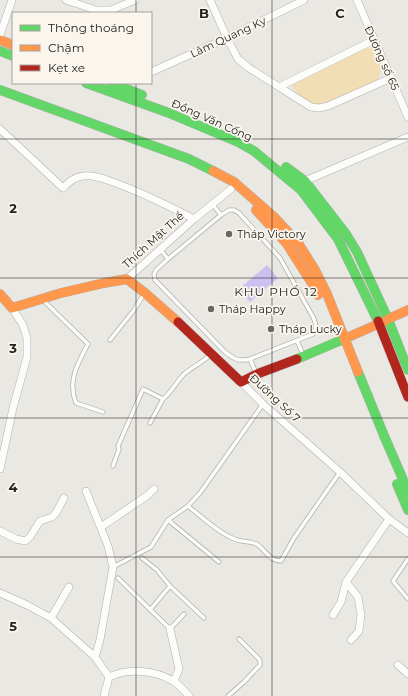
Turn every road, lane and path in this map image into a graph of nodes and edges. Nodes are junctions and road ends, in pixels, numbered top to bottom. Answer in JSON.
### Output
{"nodes":[{"id":1,"x":12,"y":0,"type":"edge"},
{"id":2,"x":66,"y":0,"type":"edge"},
{"id":3,"x":135,"y":0,"type":"edge"},
{"id":4,"x":210,"y":0,"type":"edge"},
{"id":5,"x":304,"y":0,"type":"edge"},
{"id":6,"x":357,"y":0,"type":"edge"},
{"id":7,"x":0,"y":35,"type":"edge"},
{"id":8,"x":227,"y":38,"type":"junction"},
{"id":9,"x":0,"y":40,"type":"edge"},
{"id":10,"x":374,"y":40,"type":"junction"},
{"id":11,"x":12,"y":45,"type":"edge"},
{"id":12,"x":0,"y":51,"type":"edge"},
{"id":13,"x":12,"y":56,"type":"edge"},
{"id":14,"x":152,"y":72,"type":"edge"},
{"id":15,"x":391,"y":78,"type":"junction"},
{"id":16,"x":93,"y":84,"type":"edge"},
{"id":17,"x":113,"y":84,"type":"edge"},
{"id":18,"x":279,"y":87,"type":"junction"},
{"id":19,"x":123,"y":88,"type":"edge"},
{"id":20,"x":0,"y":90,"type":"edge"},
{"id":21,"x":0,"y":96,"type":"edge"},
{"id":22,"x":408,"y":117,"type":"edge"},
{"id":23,"x":0,"y":129,"type":"edge"},
{"id":24,"x":408,"y":137,"type":"edge"},
{"id":25,"x":305,"y":181,"type":"junction"},
{"id":26,"x":230,"y":189,"type":"junction"},
{"id":27,"x":213,"y":205,"type":"junction"},
{"id":28,"x":221,"y":215,"type":"junction"},
{"id":29,"x":194,"y":219,"type":"junction"},
{"id":30,"x":160,"y":249,"type":"junction"},
{"id":31,"x":168,"y":258,"type":"junction"},
{"id":32,"x":127,"y":279,"type":"junction"},
{"id":33,"x":145,"y":293,"type":"junction"},
{"id":34,"x":0,"y":294,"type":"edge"},
{"id":35,"x":42,"y":299,"type":"junction"},
{"id":36,"x":12,"y":308,"type":"junction"},
{"id":37,"x":408,"y":310,"type":"edge"},
{"id":38,"x":388,"y":319,"type":"junction"},
{"id":39,"x":379,"y":323,"type":"junction"},
{"id":40,"x":344,"y":339,"type":"junction"},
{"id":41,"x":110,"y":340,"type":"dead end"},
{"id":42,"x":297,"y":341,"type":"junction"},
{"id":43,"x":211,"y":355,"type":"junction"},
{"id":44,"x":304,"y":356,"type":"junction"},
{"id":45,"x":250,"y":359,"type":"junction"},
{"id":46,"x":408,"y":370,"type":"edge"},
{"id":47,"x":257,"y":374,"type":"junction"},
{"id":48,"x":241,"y":382,"type":"junction"},
{"id":49,"x":408,"y":397,"type":"edge"},
{"id":50,"x":163,"y":399,"type":"junction"},
{"id":51,"x":263,"y":404,"type":"junction"},
{"id":52,"x":103,"y":412,"type":"dead end"},
{"id":53,"x":150,"y":423,"type":"dead end"},
{"id":54,"x":385,"y":438,"type":"junction"},
{"id":55,"x":3,"y":439,"type":"edge"},
{"id":56,"x":113,"y":466,"type":"dead end"},
{"id":57,"x":0,"y":469,"type":"edge"},
{"id":58,"x":340,"y":472,"type":"junction"},
{"id":59,"x":154,"y":489,"type":"dead end"},
{"id":60,"x":86,"y":491,"type":"dead end"},
{"id":61,"x":408,"y":491,"type":"edge"},
{"id":62,"x":64,"y":498,"type":"dead end"},
{"id":63,"x":188,"y":506,"type":"junction"},
{"id":64,"x":408,"y":510,"type":"edge"},
{"id":65,"x":389,"y":519,"type":"junction"},
{"id":66,"x":168,"y":520,"type":"junction"},
{"id":67,"x":101,"y":527,"type":"junction"},
{"id":68,"x":0,"y":531,"type":"edge"},
{"id":69,"x":408,"y":533,"type":"edge"},
{"id":70,"x":142,"y":558,"type":"dead end"},
{"id":71,"x":408,"y":559,"type":"edge"},
{"id":72,"x":219,"y":562,"type":"dead end"},
{"id":73,"x":113,"y":567,"type":"junction"},
{"id":74,"x":118,"y":578,"type":"dead end"},
{"id":75,"x":346,"y":582,"type":"junction"},
{"id":76,"x":170,"y":586,"type":"junction"},
{"id":77,"x":69,"y":587,"type":"dead end"},
{"id":78,"x":0,"y":593,"type":"edge"},
{"id":79,"x":408,"y":599,"type":"edge"},
{"id":80,"x":150,"y":610,"type":"junction"},
{"id":81,"x":184,"y":614,"type":"dead end"},
{"id":82,"x":333,"y":615,"type":"dead end"},
{"id":83,"x":51,"y":618,"type":"junction"},
{"id":84,"x":204,"y":618,"type":"dead end"},
{"id":85,"x":170,"y":629,"type":"junction"},
{"id":86,"x":239,"y":639,"type":"dead end"},
{"id":87,"x":351,"y":640,"type":"dead end"},
{"id":88,"x":95,"y":657,"type":"junction"},
{"id":89,"x":398,"y":664,"type":"dead end"},
{"id":90,"x":408,"y":674,"type":"edge"},
{"id":91,"x":109,"y":677,"type":"junction"},
{"id":92,"x":174,"y":681,"type":"junction"},
{"id":93,"x":104,"y":696,"type":"edge"},
{"id":94,"x":189,"y":696,"type":"edge"},
{"id":95,"x":228,"y":696,"type":"edge"}],
"edges":[{"from":1,"to":7,"type":"street"},
{"from":2,"to":3,"type":"street"},
{"from":4,"to":8,"type":"street"},
{"from":5,"to":8,"type":"street","name":"Lâm Quang Ky"},
{"from":6,"to":10,"type":"street","name":"Đương số 65"},
{"from":8,"to":14,"type":"street","name":"Lâm Quang Ky"},
{"from":8,"to":18,"type":"street"},
{"from":9,"to":11,"type":"main road"},
{"from":10,"to":15,"type":"street","name":"Đương số 65"},
{"from":10,"to":18,"type":"street"},
{"from":12,"to":13,"type":"main road"},
{"from":15,"to":18,"type":"street"},
{"from":15,"to":22,"type":"street","name":"Đương số 65"},
{"from":16,"to":19,"type":"main road","name":"Đồng Văn Cống"},
{"from":17,"to":19,"type":"main road","name":"Đồng Văn Cống"},
{"from":19,"to":25,"type":"main road","name":"Đồng Văn Cống"},
{"from":19,"to":39,"type":"main road","name":"Đồng Văn Cống"},
{"from":20,"to":40,"type":"main road"},
{"from":21,"to":26,"type":"main road"},
{"from":23,"to":29,"type":"street"},
{"from":24,"to":25,"type":"street"},
{"from":25,"to":38,"type":"main road","name":"Đồng Văn Cống"},
{"from":26,"to":27,"type":"street","name":"Thích Mật Thể"},
{"from":26,"to":40,"type":"main road"},
{"from":27,"to":28,"type":"lane"},
{"from":27,"to":29,"type":"street","name":"Thích Mật Thể"},
{"from":28,"to":31,"type":"lane"},
{"from":28,"to":42,"type":"lane"},
{"from":29,"to":30,"type":"street","name":"Thích Mật Thể"},
{"from":30,"to":31,"type":"lane"},
{"from":30,"to":32,"type":"street","name":"Thích Mật Thể"},
{"from":31,"to":45,"type":"lane"},
{"from":32,"to":33,"type":"main road","name":"Đường Số 7"},
{"from":32,"to":35,"type":"main road","name":"Thích Mật Thể"},
{"from":33,"to":41,"type":"lane"},
{"from":33,"to":43,"type":"main road","name":"Đường Số 7"},
{"from":34,"to":36,"type":"main road"},
{"from":35,"to":36,"type":"main road","name":"Thích Mật Thể"},
{"from":35,"to":52,"type":"lane"},
{"from":36,"to":55,"type":"street"},
{"from":37,"to":38,"type":"main road"},
{"from":38,"to":39,"type":"main road"},
{"from":38,"to":46,"type":"main road","name":"Đồng Văn Cống"},
{"from":39,"to":40,"type":"main road"},
{"from":39,"to":49,"type":"main road","name":"Đồng Văn Cống"},
{"from":40,"to":44,"type":"main road"},
{"from":40,"to":54,"type":"main road"},
{"from":42,"to":44,"type":"lane"},
{"from":42,"to":45,"type":"lane"},
{"from":43,"to":48,"type":"main road","name":"Đường Số 7"},
{"from":43,"to":50,"type":"lane"},
{"from":44,"to":47,"type":"main road"},
{"from":45,"to":47,"type":"lane"},
{"from":47,"to":48,"type":"main road"},
{"from":48,"to":51,"type":"street","name":"Đường Số 7"},
{"from":50,"to":53,"type":"lane"},
{"from":50,"to":56,"type":"lane"},
{"from":51,"to":58,"type":"street","name":"Đường Số 7"},
{"from":51,"to":63,"type":"lane"},
{"from":54,"to":61,"type":"main road"},
{"from":54,"to":64,"type":"main road"},
{"from":55,"to":57,"type":"street"},
{"from":58,"to":63,"type":"lane"},
{"from":58,"to":65,"type":"street","name":"Đường Số 7"},
{"from":59,"to":67,"type":"street"},
{"from":60,"to":67,"type":"street"},
{"from":62,"to":68,"type":"street"},
{"from":63,"to":66,"type":"lane"},
{"from":65,"to":69,"type":"street","name":"Đường Số 7"},
{"from":65,"to":75,"type":"street"},
{"from":66,"to":72,"type":"lane"},
{"from":66,"to":73,"type":"lane"},
{"from":67,"to":73,"type":"street"},
{"from":70,"to":76,"type":"lane"},
{"from":71,"to":79,"type":"lane"},
{"from":73,"to":88,"type":"street"},
{"from":74,"to":80,"type":"lane"},
{"from":75,"to":82,"type":"street"},
{"from":75,"to":87,"type":"street"},
{"from":76,"to":80,"type":"lane"},
{"from":76,"to":84,"type":"lane"},
{"from":77,"to":83,"type":"street"},
{"from":78,"to":83,"type":"street"},
{"from":80,"to":85,"type":"lane"},
{"from":81,"to":85,"type":"lane"},
{"from":83,"to":88,"type":"street"},
{"from":85,"to":92,"type":"street"},
{"from":86,"to":95,"type":"lane"},
{"from":88,"to":91,"type":"street"},
{"from":89,"to":90,"type":"street"},
{"from":91,"to":92,"type":"street"},
{"from":91,"to":93,"type":"street"},
{"from":92,"to":94,"type":"street"}]}
